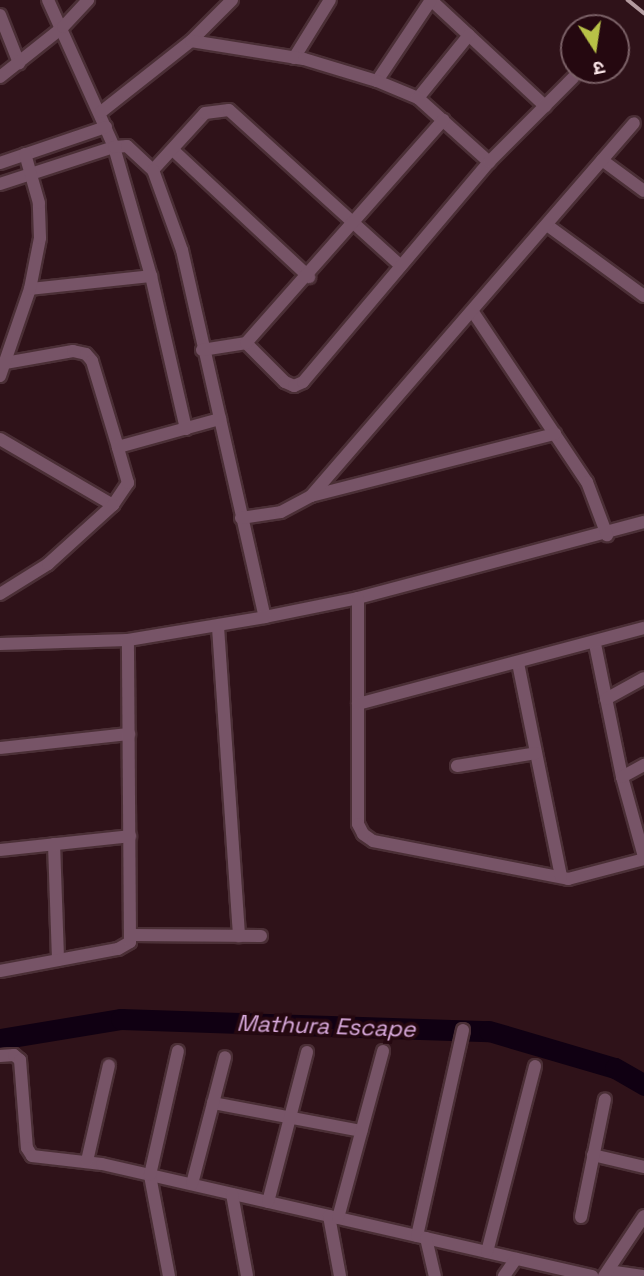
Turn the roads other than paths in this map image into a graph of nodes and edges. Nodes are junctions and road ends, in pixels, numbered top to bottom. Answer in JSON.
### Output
{"nodes":[{"id":1,"x":48,"y":0,"type":"edge"},
{"id":2,"x":88,"y":0,"type":"edge"},
{"id":3,"x":232,"y":0,"type":"edge"},
{"id":4,"x":330,"y":0,"type":"edge"},
{"id":5,"x":431,"y":0,"type":"edge"},
{"id":6,"x":0,"y":15,"type":"edge"},
{"id":7,"x":63,"y":27,"type":"junction"},
{"id":8,"x":469,"y":34,"type":"junction"},
{"id":9,"x":191,"y":41,"type":"junction"},
{"id":10,"x":294,"y":58,"type":"junction"},
{"id":11,"x":19,"y":63,"type":"junction"},
{"id":12,"x":0,"y":77,"type":"edge"},
{"id":13,"x":377,"y":81,"type":"junction"},
{"id":14,"x":567,"y":84,"type":"edge"},
{"id":15,"x":418,"y":98,"type":"junction"},
{"id":16,"x":545,"y":106,"type":"junction"},
{"id":17,"x":101,"y":112,"type":"junction"},
{"id":18,"x":443,"y":120,"type":"junction"},
{"id":19,"x":634,"y":123,"type":"dead end"},
{"id":20,"x":106,"y":127,"type":"junction"},
{"id":21,"x":114,"y":147,"type":"junction"},
{"id":22,"x":174,"y":151,"type":"junction"},
{"id":23,"x":25,"y":154,"type":"junction"},
{"id":24,"x":603,"y":160,"type":"junction"},
{"id":25,"x":489,"y":162,"type":"junction"},
{"id":26,"x":0,"y":163,"type":"edge"},
{"id":27,"x":153,"y":170,"type":"junction"},
{"id":28,"x":31,"y":174,"type":"junction"},
{"id":29,"x":0,"y":184,"type":"edge"},
{"id":30,"x":644,"y":191,"type":"edge"},
{"id":31,"x":352,"y":224,"type":"junction"},
{"id":32,"x":547,"y":225,"type":"junction"},
{"id":33,"x":401,"y":266,"type":"junction"},
{"id":34,"x":151,"y":276,"type":"junction"},
{"id":35,"x":309,"y":277,"type":"junction"},
{"id":36,"x":30,"y":289,"type":"junction"},
{"id":37,"x":644,"y":296,"type":"edge"},
{"id":38,"x":473,"y":312,"type":"junction"},
{"id":39,"x":5,"y":342,"type":"edge"},
{"id":40,"x":246,"y":343,"type":"junction"},
{"id":41,"x":202,"y":350,"type":"junction"},
{"id":42,"x":5,"y":362,"type":"junction"},
{"id":43,"x":0,"y":376,"type":"edge"},
{"id":44,"x":220,"y":419,"type":"junction"},
{"id":45,"x":186,"y":429,"type":"junction"},
{"id":46,"x":555,"y":434,"type":"junction"},
{"id":47,"x":0,"y":439,"type":"edge"},
{"id":48,"x":118,"y":447,"type":"junction"},
{"id":49,"x":311,"y":496,"type":"junction"},
{"id":50,"x":113,"y":505,"type":"junction"},
{"id":51,"x":241,"y":519,"type":"junction"},
{"id":52,"x":644,"y":522,"type":"edge"},
{"id":53,"x":607,"y":535,"type":"junction"},
{"id":54,"x":0,"y":594,"type":"edge"},
{"id":55,"x":358,"y":598,"type":"junction"},
{"id":56,"x":265,"y":617,"type":"junction"},
{"id":57,"x":219,"y":627,"type":"junction"},
{"id":58,"x":644,"y":628,"type":"edge"},
{"id":59,"x":128,"y":640,"type":"junction"},
{"id":60,"x":0,"y":644,"type":"edge"},
{"id":61,"x":595,"y":644,"type":"junction"},
{"id":62,"x":519,"y":663,"type":"junction"},
{"id":63,"x":644,"y":678,"type":"edge"},
{"id":64,"x":606,"y":699,"type":"junction"},
{"id":65,"x":358,"y":704,"type":"junction"},
{"id":66,"x":129,"y":734,"type":"junction"},
{"id":67,"x":0,"y":748,"type":"edge"},
{"id":68,"x":536,"y":752,"type":"junction"},
{"id":69,"x":644,"y":765,"type":"edge"},
{"id":70,"x":457,"y":766,"type":"dead end"},
{"id":71,"x":622,"y":776,"type":"junction"},
{"id":72,"x":130,"y":836,"type":"junction"},
{"id":73,"x":54,"y":844,"type":"junction"},
{"id":74,"x":0,"y":850,"type":"edge"},
{"id":75,"x":644,"y":858,"type":"edge"},
{"id":76,"x":561,"y":877,"type":"junction"},
{"id":77,"x":131,"y":935,"type":"junction"},
{"id":78,"x":239,"y":936,"type":"junction"},
{"id":79,"x":261,"y":936,"type":"dead end"},
{"id":80,"x":58,"y":960,"type":"junction"},
{"id":81,"x":0,"y":971,"type":"edge"},
{"id":82,"x":463,"y":1030,"type":"dead end"},
{"id":83,"x":178,"y":1051,"type":"dead end"},
{"id":84,"x":383,"y":1051,"type":"dead end"},
{"id":85,"x":307,"y":1052,"type":"dead end"},
{"id":86,"x":0,"y":1056,"type":"edge"},
{"id":87,"x":225,"y":1057,"type":"dead end"},
{"id":88,"x":109,"y":1065,"type":"dead end"},
{"id":89,"x":535,"y":1066,"type":"dead end"},
{"id":90,"x":605,"y":1099,"type":"dead end"},
{"id":91,"x":213,"y":1103,"type":"junction"},
{"id":92,"x":290,"y":1117,"type":"junction"},
{"id":93,"x":361,"y":1131,"type":"junction"},
{"id":94,"x":593,"y":1155,"type":"junction"},
{"id":95,"x":86,"y":1161,"type":"junction"},
{"id":96,"x":644,"y":1167,"type":"edge"},
{"id":97,"x":150,"y":1175,"type":"junction"},
{"id":98,"x":192,"y":1184,"type":"junction"},
{"id":99,"x":232,"y":1194,"type":"junction"},
{"id":100,"x":268,"y":1202,"type":"junction"},
{"id":101,"x":644,"y":1216,"type":"edge"},
{"id":102,"x":333,"y":1217,"type":"junction"},
{"id":103,"x":581,"y":1217,"type":"dead end"},
{"id":104,"x":422,"y":1237,"type":"junction"},
{"id":105,"x":487,"y":1252,"type":"junction"},
{"id":106,"x":516,"y":1259,"type":"junction"},
{"id":107,"x":606,"y":1273,"type":"edge"},
{"id":108,"x":169,"y":1276,"type":"edge"},
{"id":109,"x":247,"y":1276,"type":"edge"},
{"id":110,"x":340,"y":1276,"type":"edge"},
{"id":111,"x":435,"y":1276,"type":"edge"},
{"id":112,"x":505,"y":1276,"type":"edge"},
{"id":113,"x":592,"y":1276,"type":"edge"},
{"id":114,"x":643,"y":1276,"type":"edge"}],
"edges":[{"from":1,"to":7,"type":"street"},
{"from":2,"to":7,"type":"street"},
{"from":3,"to":9,"type":"street"},
{"from":4,"to":10,"type":"street"},
{"from":5,"to":8,"type":"street"},
{"from":5,"to":13,"type":"street"},
{"from":6,"to":11,"type":"street"},
{"from":7,"to":11,"type":"street"},
{"from":7,"to":17,"type":"street"},
{"from":8,"to":15,"type":"street"},
{"from":8,"to":16,"type":"street"},
{"from":9,"to":10,"type":"street"},
{"from":9,"to":17,"type":"street"},
{"from":10,"to":13,"type":"street"},
{"from":11,"to":12,"type":"street"},
{"from":13,"to":15,"type":"street"},
{"from":14,"to":16,"type":"street"},
{"from":15,"to":18,"type":"street"},
{"from":16,"to":25,"type":"street"},
{"from":17,"to":20,"type":"street"},
{"from":18,"to":25,"type":"street"},
{"from":18,"to":31,"type":"street"},
{"from":19,"to":24,"type":"street"},
{"from":20,"to":21,"type":"street"},
{"from":20,"to":23,"type":"street"},
{"from":21,"to":27,"type":"street"},
{"from":21,"to":28,"type":"street"},
{"from":21,"to":34,"type":"street"},
{"from":22,"to":27,"type":"street"},
{"from":22,"to":31,"type":"street"},
{"from":22,"to":35,"type":"street"},
{"from":23,"to":26,"type":"street"},
{"from":23,"to":28,"type":"street"},
{"from":24,"to":30,"type":"street"},
{"from":24,"to":32,"type":"street"},
{"from":25,"to":33,"type":"street"},
{"from":27,"to":41,"type":"street"},
{"from":28,"to":29,"type":"street"},
{"from":28,"to":36,"type":"street"},
{"from":31,"to":33,"type":"street"},
{"from":31,"to":35,"type":"street"},
{"from":32,"to":37,"type":"street"},
{"from":32,"to":38,"type":"street"},
{"from":33,"to":40,"type":"street"},
{"from":34,"to":36,"type":"street"},
{"from":34,"to":45,"type":"street"},
{"from":35,"to":40,"type":"street"},
{"from":36,"to":39,"type":"street"},
{"from":38,"to":46,"type":"street"},
{"from":38,"to":49,"type":"street"},
{"from":39,"to":42,"type":"street"},
{"from":40,"to":41,"type":"street"},
{"from":41,"to":44,"type":"street"},
{"from":42,"to":43,"type":"street"},
{"from":42,"to":48,"type":"street"},
{"from":44,"to":45,"type":"street"},
{"from":44,"to":51,"type":"street"},
{"from":45,"to":48,"type":"street"},
{"from":46,"to":49,"type":"street"},
{"from":46,"to":53,"type":"street"},
{"from":47,"to":50,"type":"street"},
{"from":48,"to":50,"type":"street"},
{"from":49,"to":51,"type":"street"},
{"from":50,"to":54,"type":"street"},
{"from":51,"to":56,"type":"street"},
{"from":52,"to":53,"type":"street"},
{"from":53,"to":55,"type":"street"},
{"from":55,"to":56,"type":"street"},
{"from":55,"to":65,"type":"street"},
{"from":56,"to":57,"type":"street"},
{"from":57,"to":59,"type":"street"},
{"from":57,"to":78,"type":"street"},
{"from":58,"to":61,"type":"street"},
{"from":59,"to":60,"type":"street"},
{"from":59,"to":66,"type":"street"},
{"from":61,"to":62,"type":"street"},
{"from":61,"to":64,"type":"street"},
{"from":62,"to":65,"type":"street"},
{"from":62,"to":68,"type":"street"},
{"from":63,"to":64,"type":"street"},
{"from":64,"to":71,"type":"street"},
{"from":65,"to":76,"type":"street"},
{"from":66,"to":67,"type":"street"},
{"from":66,"to":72,"type":"street"},
{"from":68,"to":70,"type":"street"},
{"from":68,"to":76,"type":"street"},
{"from":69,"to":71,"type":"street"},
{"from":71,"to":75,"type":"street"},
{"from":72,"to":73,"type":"street"},
{"from":72,"to":77,"type":"street"},
{"from":73,"to":74,"type":"street"},
{"from":73,"to":80,"type":"street"},
{"from":75,"to":76,"type":"street"},
{"from":77,"to":78,"type":"street"},
{"from":77,"to":80,"type":"street"},
{"from":78,"to":79,"type":"street"},
{"from":80,"to":81,"type":"street"},
{"from":82,"to":104,"type":"street"},
{"from":83,"to":97,"type":"street"},
{"from":84,"to":93,"type":"street"},
{"from":85,"to":92,"type":"street"},
{"from":86,"to":95,"type":"street"},
{"from":87,"to":91,"type":"street"},
{"from":88,"to":95,"type":"street"},
{"from":89,"to":105,"type":"street"},
{"from":90,"to":94,"type":"street"},
{"from":91,"to":92,"type":"street"},
{"from":91,"to":98,"type":"street"},
{"from":92,"to":93,"type":"street"},
{"from":92,"to":100,"type":"street"},
{"from":93,"to":102,"type":"street"},
{"from":94,"to":96,"type":"street"},
{"from":94,"to":103,"type":"street"},
{"from":95,"to":97,"type":"street"},
{"from":97,"to":98,"type":"street"},
{"from":97,"to":108,"type":"street"},
{"from":98,"to":99,"type":"street"},
{"from":99,"to":100,"type":"street"},
{"from":99,"to":109,"type":"street"},
{"from":100,"to":102,"type":"street"},
{"from":101,"to":107,"type":"street"},
{"from":102,"to":104,"type":"street"},
{"from":102,"to":110,"type":"street"},
{"from":104,"to":105,"type":"street"},
{"from":104,"to":111,"type":"street"},
{"from":105,"to":106,"type":"street"},
{"from":106,"to":112,"type":"street"},
{"from":106,"to":113,"type":"street"},
{"from":107,"to":114,"type":"street"}]}
